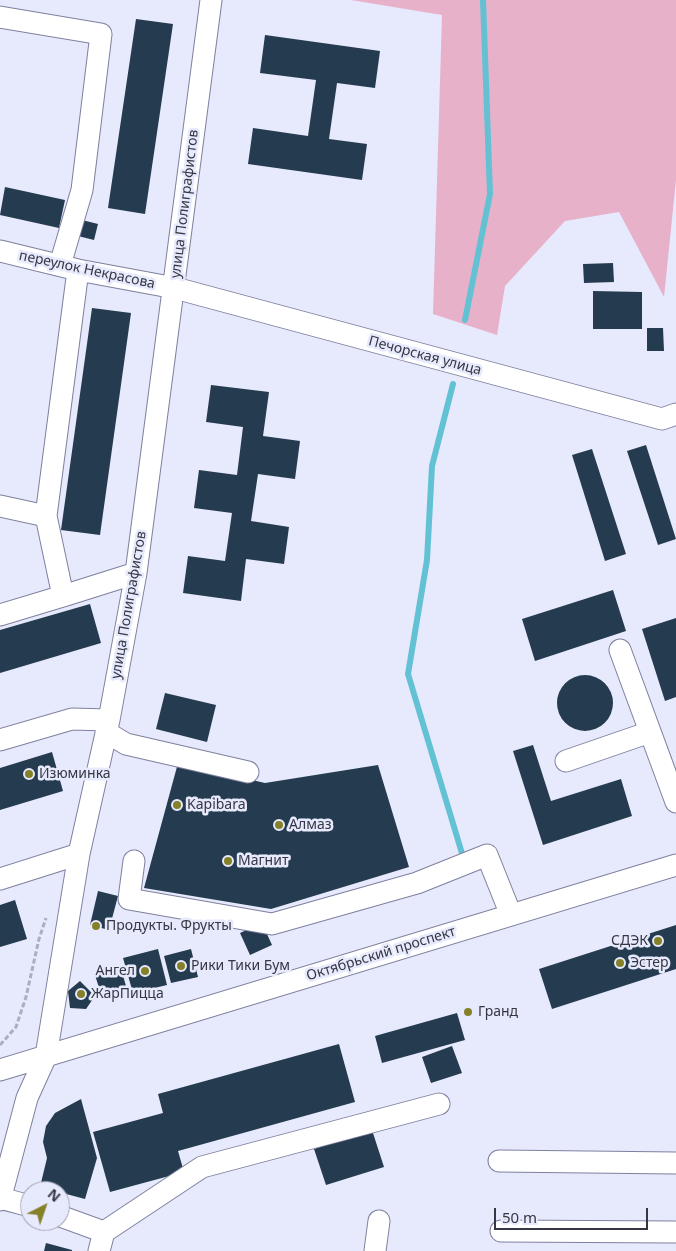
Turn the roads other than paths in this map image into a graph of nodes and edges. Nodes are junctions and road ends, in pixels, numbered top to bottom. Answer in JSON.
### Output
{"nodes":[{"id":1,"x":211,"y":0,"type":"edge"},
{"id":2,"x":0,"y":17,"type":"edge"},
{"id":3,"x":0,"y":251,"type":"edge"},
{"id":4,"x":69,"y":268,"type":"junction"},
{"id":5,"x":174,"y":288,"type":"junction"},
{"id":6,"x":676,"y":414,"type":"edge"},
{"id":7,"x":0,"y":506,"type":"edge"},
{"id":8,"x":46,"y":516,"type":"junction"},
{"id":9,"x":136,"y":573,"type":"junction"},
{"id":10,"x":63,"y":596,"type":"junction"},
{"id":11,"x":0,"y":615,"type":"edge"},
{"id":12,"x":620,"y":650,"type":"dead end"},
{"id":13,"x":107,"y":726,"type":"junction"},
{"id":14,"x":650,"y":732,"type":"junction"},
{"id":15,"x":0,"y":740,"type":"edge"},
{"id":16,"x":566,"y":761,"type":"dead end"},
{"id":17,"x":248,"y":772,"type":"dead end"},
{"id":18,"x":676,"y":802,"type":"edge"},
{"id":19,"x":79,"y":854,"type":"junction"},
{"id":20,"x":134,"y":861,"type":"dead end"},
{"id":21,"x":676,"y":865,"type":"edge"},
{"id":22,"x":0,"y":879,"type":"edge"},
{"id":23,"x":511,"y":915,"type":"junction"},
{"id":24,"x":46,"y":1056,"type":"junction"},
{"id":25,"x":0,"y":1070,"type":"edge"},
{"id":26,"x":439,"y":1104,"type":"dead end"},
{"id":27,"x":499,"y":1161,"type":"dead end"},
{"id":28,"x":676,"y":1162,"type":"edge"},
{"id":29,"x":0,"y":1199,"type":"edge"},
{"id":30,"x":20,"y":1204,"type":"edge"},
{"id":31,"x":379,"y":1221,"type":"dead end"},
{"id":32,"x":70,"y":1222,"type":"edge"},
{"id":33,"x":501,"y":1231,"type":"dead end"},
{"id":34,"x":676,"y":1232,"type":"edge"},
{"id":35,"x":102,"y":1242,"type":"edge"},
{"id":36,"x":375,"y":1251,"type":"edge"}],
"edges":[{"from":1,"to":5,"type":"street","name":"улица Полиграфистов"},
{"from":2,"to":4,"type":"street"},
{"from":3,"to":4,"type":"street","name":"переулок Некрасова"},
{"from":4,"to":5,"type":"street","name":"переулок Некрасова"},
{"from":4,"to":8,"type":"street"},
{"from":5,"to":6,"type":"street","name":"Печорская улица"},
{"from":5,"to":9,"type":"street","name":"улица Полиграфистов"},
{"from":7,"to":8,"type":"street"},
{"from":8,"to":10,"type":"street"},
{"from":9,"to":10,"type":"street"},
{"from":9,"to":13,"type":"street","name":"улица Полиграфистов"},
{"from":10,"to":11,"type":"street"},
{"from":12,"to":14,"type":"street"},
{"from":13,"to":15,"type":"street"},
{"from":13,"to":17,"type":"street"},
{"from":13,"to":19,"type":"street","name":"улица Полиграфистов"},
{"from":14,"to":16,"type":"street"},
{"from":14,"to":18,"type":"street"},
{"from":19,"to":22,"type":"street"},
{"from":19,"to":24,"type":"street","name":"улица Полиграфистов"},
{"from":20,"to":23,"type":"street"},
{"from":21,"to":23,"type":"street","name":"Октябрьский проспект"},
{"from":23,"to":24,"type":"street","name":"Октябрьский проспект"},
{"from":24,"to":25,"type":"street","name":"Октябрьский проспект"},
{"from":24,"to":29,"type":"street","name":"улица Полиграфистов"},
{"from":26,"to":35,"type":"street"},
{"from":27,"to":28,"type":"street"},
{"from":29,"to":30,"type":"street"},
{"from":31,"to":36,"type":"street"},
{"from":32,"to":35,"type":"street"},
{"from":33,"to":34,"type":"street"}]}
